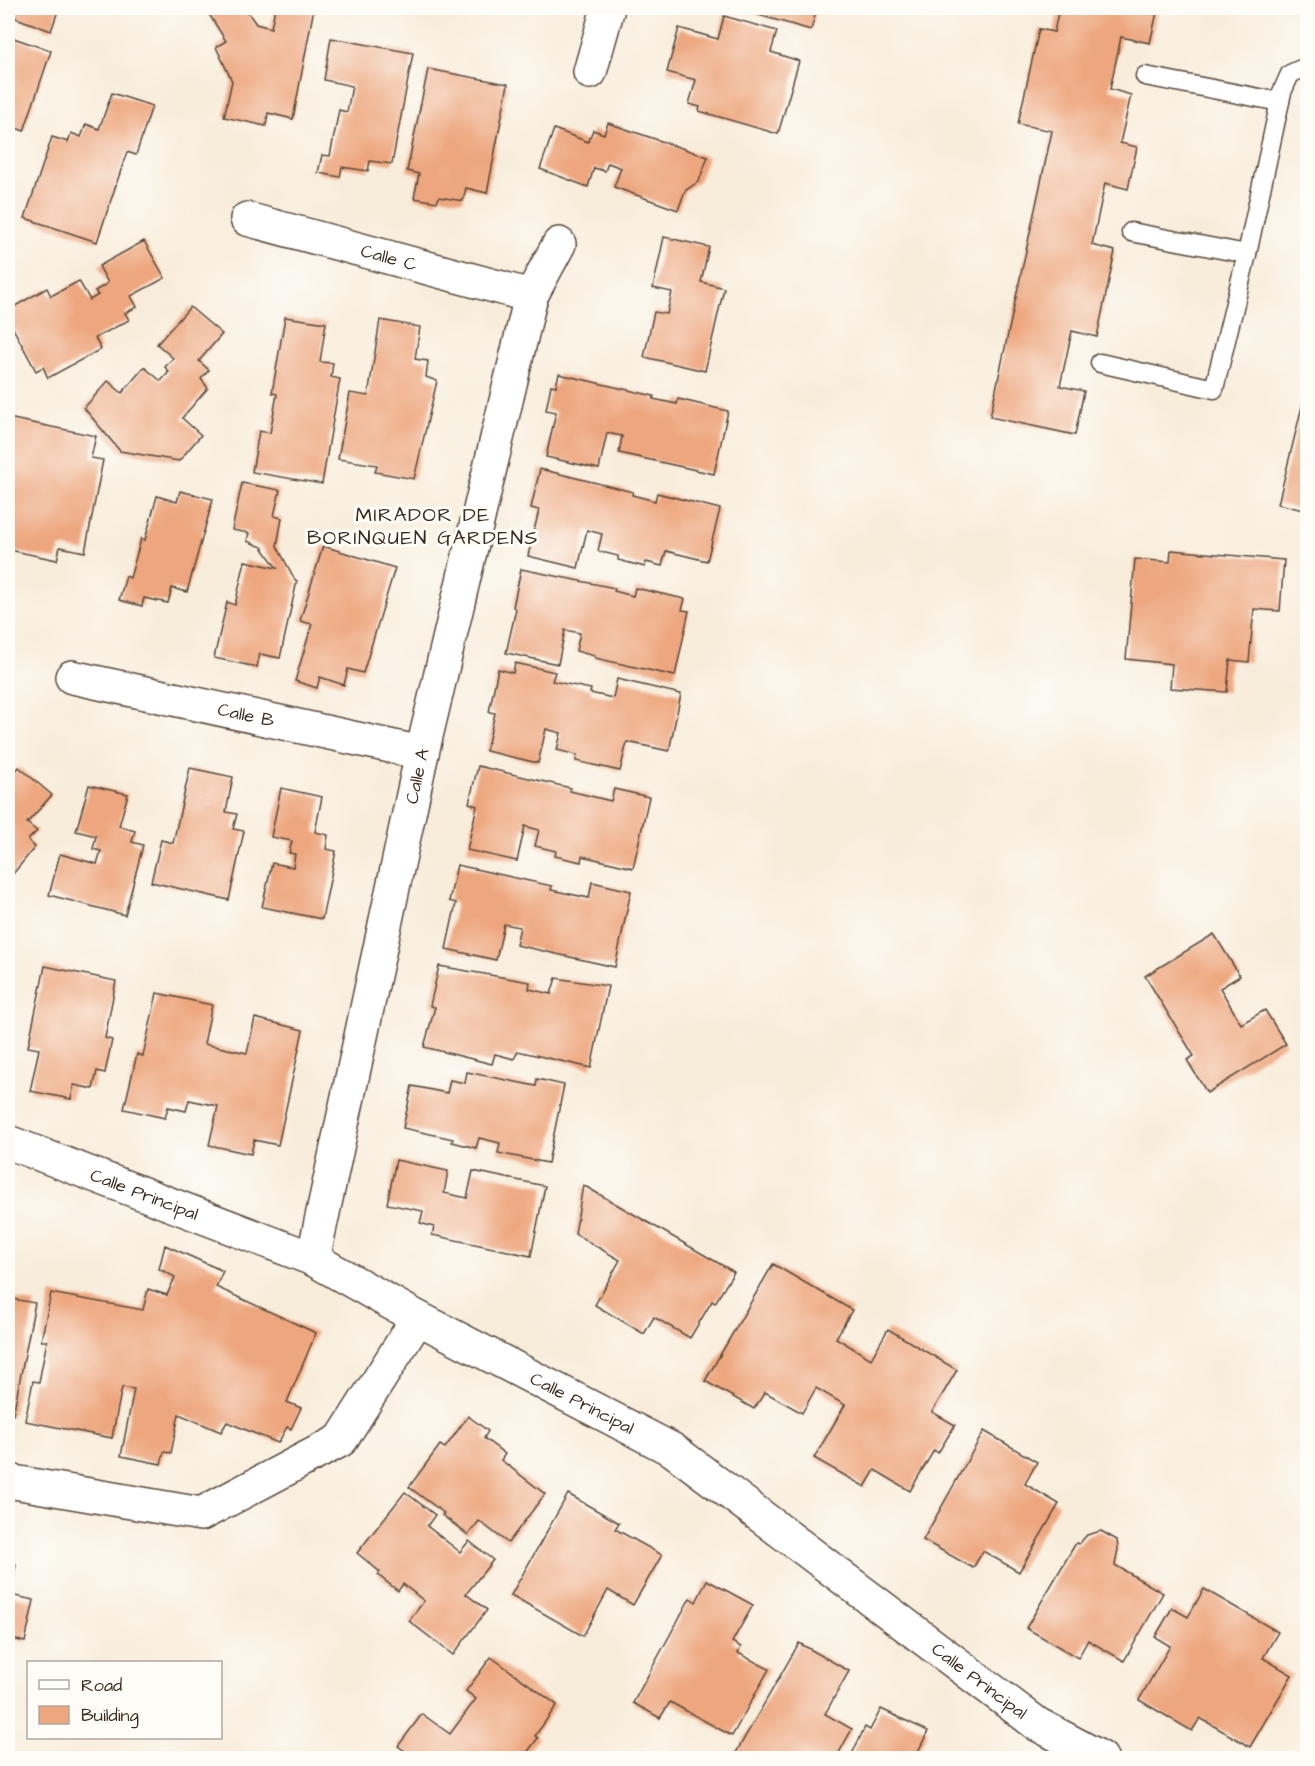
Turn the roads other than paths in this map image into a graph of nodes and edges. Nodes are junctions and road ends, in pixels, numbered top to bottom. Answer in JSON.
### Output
{"nodes":[{"id":1,"x":608,"y":8,"type":"edge"},
{"id":2,"x":1308,"y":66,"type":"edge"},
{"id":3,"x":590,"y":72,"type":"dead end"},
{"id":4,"x":1145,"y":76,"type":"dead end"},
{"id":5,"x":1280,"y":102,"type":"junction"},
{"id":6,"x":247,"y":219,"type":"dead end"},
{"id":7,"x":1131,"y":232,"type":"dead end"},
{"id":8,"x":559,"y":244,"type":"dead end"},
{"id":9,"x":1247,"y":254,"type":"junction"},
{"id":10,"x":531,"y":296,"type":"junction"},
{"id":11,"x":1100,"y":363,"type":"dead end"},
{"id":12,"x":72,"y":677,"type":"dead end"},
{"id":13,"x":422,"y":753,"type":"junction"},
{"id":14,"x":8,"y":1142,"type":"edge"},
{"id":15,"x":313,"y":1259,"type":"junction"},
{"id":16,"x":418,"y":1318,"type":"junction"},
{"id":17,"x":8,"y":1481,"type":"edge"},
{"id":18,"x":1101,"y":1758,"type":"edge"}],
"edges":[{"from":1,"to":3,"type":"street"},
{"from":2,"to":5,"type":"lane"},
{"from":4,"to":5,"type":"lane"},
{"from":5,"to":9,"type":"lane"},
{"from":6,"to":10,"type":"street","name":"Calle C"},
{"from":7,"to":9,"type":"lane"},
{"from":8,"to":10,"type":"street","name":"Calle A"},
{"from":9,"to":11,"type":"lane"},
{"from":10,"to":13,"type":"street","name":"Calle A"},
{"from":12,"to":13,"type":"street","name":"Calle B"},
{"from":13,"to":15,"type":"street","name":"Calle A"},
{"from":14,"to":15,"type":"street","name":"Calle Principal"},
{"from":15,"to":16,"type":"street","name":"Calle Principal"},
{"from":16,"to":17,"type":"street"},
{"from":16,"to":18,"type":"street","name":"Calle Principal"}]}
